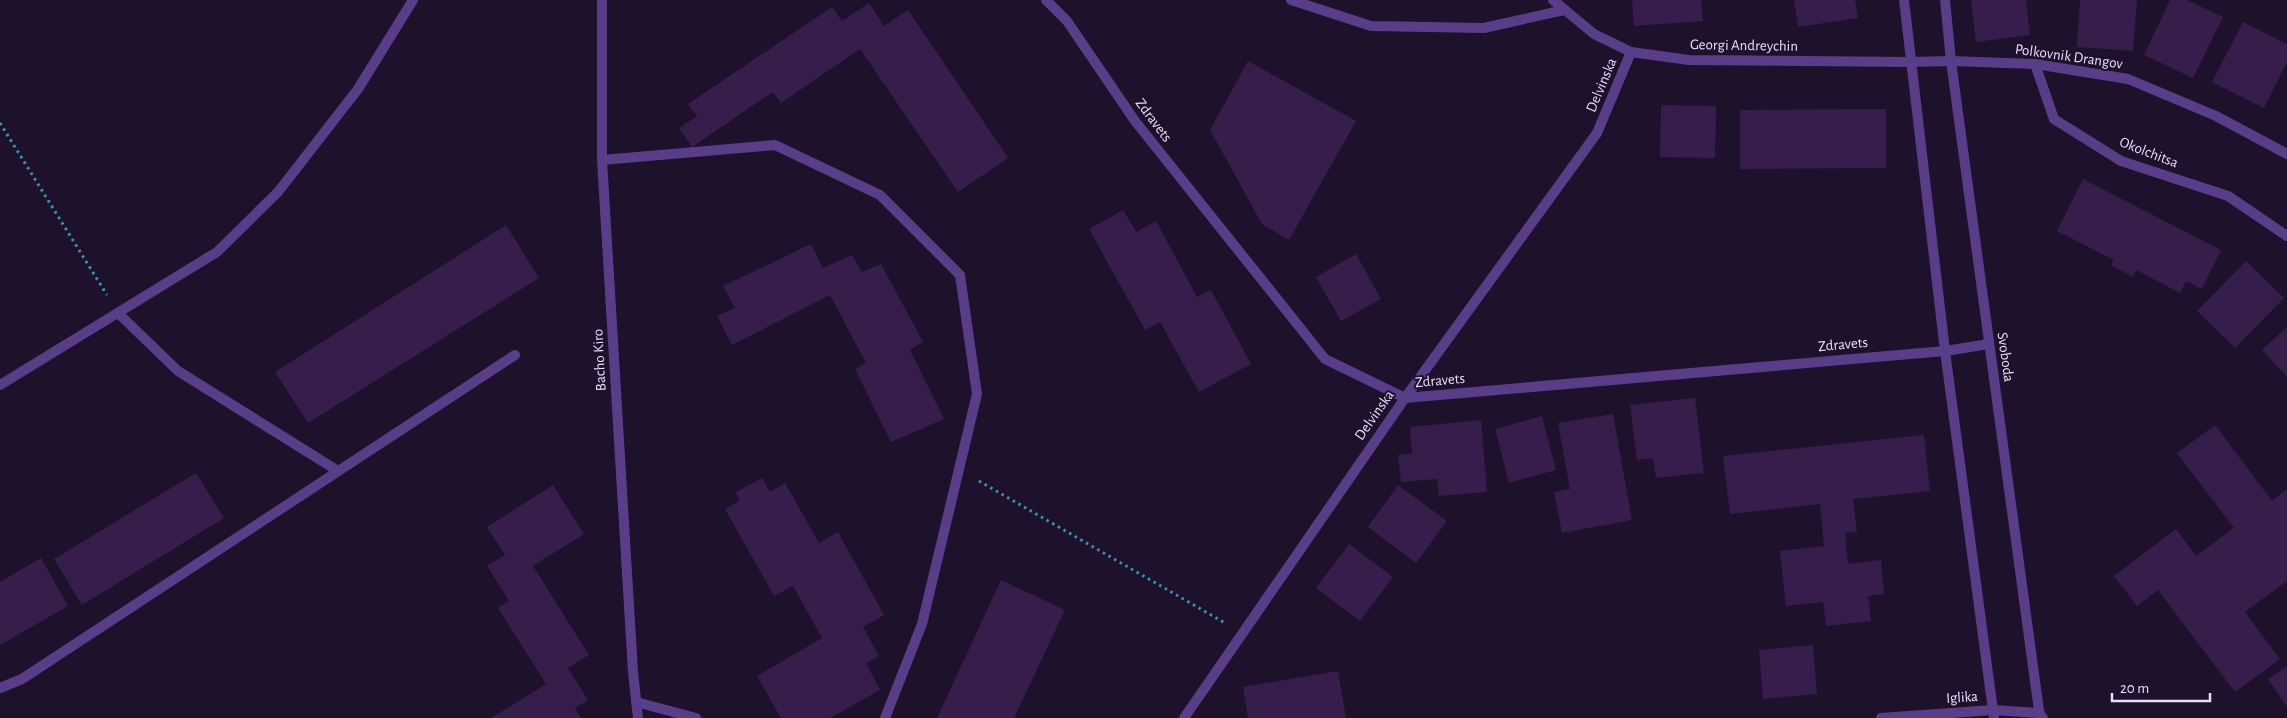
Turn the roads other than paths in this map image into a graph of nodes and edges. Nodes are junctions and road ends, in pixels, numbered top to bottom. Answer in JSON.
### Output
{"nodes":[{"id":1,"x":413,"y":0,"type":"edge"},
{"id":2,"x":602,"y":0,"type":"edge"},
{"id":3,"x":1046,"y":0,"type":"edge"},
{"id":4,"x":1291,"y":0,"type":"edge"},
{"id":5,"x":1553,"y":0,"type":"edge"},
{"id":6,"x":1904,"y":0,"type":"edge"},
{"id":7,"x":1946,"y":0,"type":"edge"},
{"id":8,"x":1564,"y":10,"type":"junction"},
{"id":9,"x":1631,"y":52,"type":"junction"},
{"id":10,"x":1951,"y":61,"type":"junction"},
{"id":11,"x":1910,"y":62,"type":"junction"},
{"id":12,"x":2035,"y":64,"type":"junction"},
{"id":13,"x":2287,"y":154,"type":"edge"},
{"id":14,"x":602,"y":160,"type":"junction"},
{"id":15,"x":2287,"y":236,"type":"edge"},
{"id":16,"x":118,"y":313,"type":"junction"},
{"id":17,"x":1989,"y":344,"type":"junction"},
{"id":18,"x":1945,"y":350,"type":"junction"},
{"id":19,"x":514,"y":355,"type":"dead end"},
{"id":20,"x":0,"y":386,"type":"edge"},
{"id":21,"x":1404,"y":398,"type":"junction"},
{"id":22,"x":338,"y":471,"type":"junction"},
{"id":23,"x":0,"y":688,"type":"edge"},
{"id":24,"x":636,"y":702,"type":"junction"},
{"id":25,"x":1994,"y":714,"type":"edge"},
{"id":26,"x":2041,"y":716,"type":"edge"},
{"id":27,"x":638,"y":718,"type":"edge"},
{"id":28,"x":696,"y":718,"type":"edge"},
{"id":29,"x":885,"y":718,"type":"edge"},
{"id":30,"x":1184,"y":718,"type":"edge"},
{"id":31,"x":1881,"y":718,"type":"edge"}],
"edges":[{"from":1,"to":16,"type":"street"},
{"from":2,"to":14,"type":"street","name":"Bacho Kiro"},
{"from":3,"to":21,"type":"street","name":"Zdravets"},
{"from":4,"to":8,"type":"street"},
{"from":5,"to":8,"type":"street","name":"Georgi Andreychin"},
{"from":6,"to":11,"type":"street"},
{"from":7,"to":10,"type":"street","name":"Svoboda"},
{"from":8,"to":9,"type":"street","name":"Georgi Andreychin"},
{"from":9,"to":11,"type":"street","name":"Georgi Andreychin"},
{"from":9,"to":21,"type":"street","name":"Delvinska"},
{"from":10,"to":11,"type":"street","name":"Georgi Andreychin"},
{"from":10,"to":12,"type":"street","name":"Polkovnik Drangov"},
{"from":10,"to":17,"type":"street","name":"Svoboda"},
{"from":11,"to":18,"type":"street"},
{"from":12,"to":13,"type":"street","name":"Polkovnik Drangov"},
{"from":12,"to":15,"type":"street","name":"Okolchitsa"},
{"from":14,"to":24,"type":"street","name":"Bacho Kiro"},
{"from":14,"to":29,"type":"street"},
{"from":16,"to":20,"type":"street"},
{"from":16,"to":22,"type":"street"},
{"from":17,"to":18,"type":"street","name":"Zdravets"},
{"from":17,"to":26,"type":"street","name":"Svoboda"},
{"from":18,"to":21,"type":"street","name":"Zdravets"},
{"from":18,"to":25,"type":"street"},
{"from":19,"to":22,"type":"street"},
{"from":21,"to":30,"type":"street","name":"Delvinska"},
{"from":22,"to":23,"type":"street"},
{"from":24,"to":27,"type":"street","name":"Bacho Kiro"},
{"from":24,"to":28,"type":"street"},
{"from":25,"to":26,"type":"street","name":"Iglika"},
{"from":25,"to":31,"type":"street","name":"Iglika"}]}
